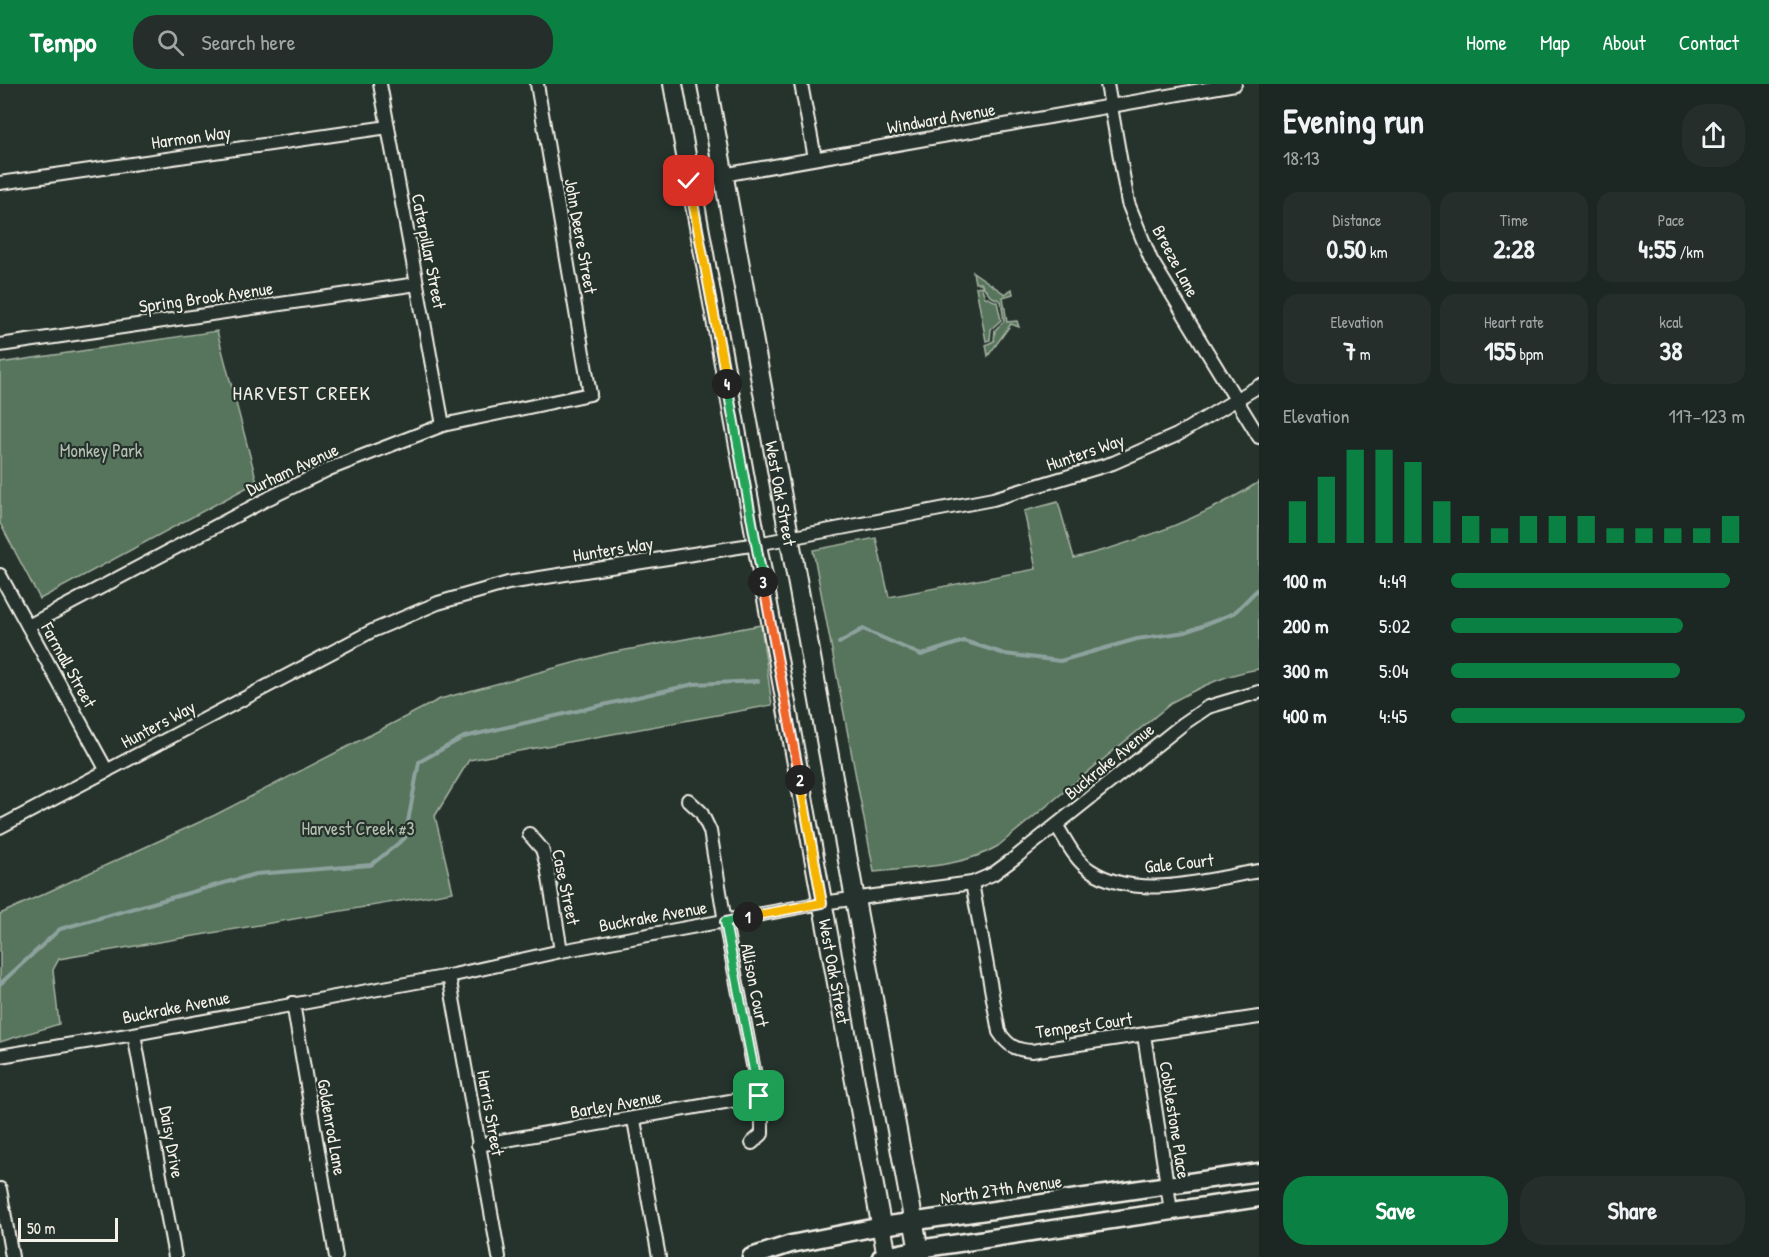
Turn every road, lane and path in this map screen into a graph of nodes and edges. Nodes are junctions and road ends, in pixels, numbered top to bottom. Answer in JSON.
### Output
{"nodes":[{"id":1,"x":380,"y":84,"type":"edge"},
{"id":2,"x":537,"y":84,"type":"edge"},
{"id":3,"x":673,"y":84,"type":"edge"},
{"id":4,"x":707,"y":84,"type":"edge"},
{"id":5,"x":801,"y":84,"type":"edge"},
{"id":6,"x":1107,"y":84,"type":"edge"},
{"id":7,"x":1235,"y":84,"type":"edge"},
{"id":8,"x":1112,"y":107,"type":"junction"},
{"id":9,"x":388,"y":127,"type":"junction"},
{"id":10,"x":815,"y":158,"type":"junction"},
{"id":11,"x":723,"y":174,"type":"junction"},
{"id":12,"x":689,"y":181,"type":"junction"},
{"id":13,"x":0,"y":183,"type":"edge"},
{"id":14,"x":417,"y":284,"type":"junction"},
{"id":15,"x":0,"y":345,"type":"edge"},
{"id":16,"x":1259,"y":386,"type":"edge"},
{"id":17,"x":590,"y":394,"type":"joint"},
{"id":18,"x":1236,"y":400,"type":"junction"},
{"id":19,"x":444,"y":425,"type":"junction"},
{"id":20,"x":1259,"y":437,"type":"edge"},
{"id":21,"x":790,"y":538,"type":"junction"},
{"id":22,"x":757,"y":544,"type":"junction"},
{"id":23,"x":0,"y":575,"type":"edge"},
{"id":24,"x":28,"y":626,"type":"junction"},
{"id":25,"x":1259,"y":692,"type":"edge"},
{"id":26,"x":107,"y":771,"type":"junction"},
{"id":27,"x":688,"y":800,"type":"dead end"},
{"id":28,"x":1057,"y":826,"type":"junction"},
{"id":29,"x":0,"y":827,"type":"edge"},
{"id":30,"x":530,"y":834,"type":"dead end"},
{"id":31,"x":1259,"y":872,"type":"edge"},
{"id":32,"x":972,"y":883,"type":"junction"},
{"id":33,"x":856,"y":899,"type":"junction"},
{"id":34,"x":822,"y":903,"type":"junction"},
{"id":35,"x":725,"y":922,"type":"junction"},
{"id":36,"x":561,"y":951,"type":"junction"},
{"id":37,"x":449,"y":976,"type":"junction"},
{"id":38,"x":293,"y":1004,"type":"junction"},
{"id":39,"x":1259,"y":1017,"type":"edge"},
{"id":40,"x":134,"y":1034,"type":"junction"},
{"id":41,"x":1144,"y":1035,"type":"junction"},
{"id":42,"x":0,"y":1056,"type":"edge"},
{"id":43,"x":759,"y":1096,"type":"junction"},
{"id":44,"x":634,"y":1120,"type":"junction"},
{"id":45,"x":752,"y":1143,"type":"dead end"},
{"id":46,"x":478,"y":1145,"type":"junction"},
{"id":47,"x":1259,"y":1172,"type":"edge"},
{"id":48,"x":1167,"y":1186,"type":"junction"},
{"id":49,"x":0,"y":1189,"type":"edge"},
{"id":50,"x":1259,"y":1198,"type":"edge"},
{"id":51,"x":1171,"y":1211,"type":"junction"},
{"id":52,"x":914,"y":1222,"type":"junction"},
{"id":53,"x":3,"y":1224,"type":"edge"},
{"id":54,"x":882,"y":1226,"type":"junction"},
{"id":55,"x":919,"y":1253,"type":"edge"},
{"id":56,"x":12,"y":1257,"type":"edge"},
{"id":57,"x":175,"y":1257,"type":"edge"},
{"id":58,"x":336,"y":1257,"type":"edge"},
{"id":59,"x":499,"y":1257,"type":"edge"},
{"id":60,"x":659,"y":1257,"type":"edge"},
{"id":61,"x":751,"y":1257,"type":"edge"},
{"id":62,"x":885,"y":1257,"type":"edge"}],
"edges":[{"from":1,"to":9,"type":"street","name":"Caterpillar Street"},
{"from":2,"to":17,"type":"street","name":"John Deere Street"},
{"from":3,"to":12,"type":"main road","name":"West Oak Street"},
{"from":4,"to":11,"type":"main road","name":"West Oak Street"},
{"from":5,"to":10,"type":"street"},
{"from":6,"to":8,"type":"street","name":"Breeze Lane"},
{"from":7,"to":8,"type":"street","name":"Windward Avenue"},
{"from":8,"to":10,"type":"street","name":"Windward Avenue"},
{"from":8,"to":18,"type":"street","name":"Breeze Lane"},
{"from":9,"to":13,"type":"street","name":"Harmon Way"},
{"from":9,"to":14,"type":"street","name":"Caterpillar Street"},
{"from":10,"to":11,"type":"street","name":"Windward Avenue"},
{"from":11,"to":12,"type":"street","name":"Windward Avenue"},
{"from":11,"to":21,"type":"main road","name":"West Oak Street"},
{"from":12,"to":22,"type":"main road","name":"West Oak Street"},
{"from":14,"to":15,"type":"street","name":"Spring Brook Avenue"},
{"from":14,"to":19,"type":"street","name":"Caterpillar Street"},
{"from":16,"to":18,"type":"street","name":"Hunters Way"},
{"from":17,"to":19,"type":"street","name":"Durham Avenue"},
{"from":18,"to":20,"type":"street","name":"Breeze Lane"},
{"from":18,"to":21,"type":"street","name":"Hunters Way"},
{"from":19,"to":24,"type":"street","name":"Durham Avenue"},
{"from":21,"to":22,"type":"street","name":"Hunters Way"},
{"from":21,"to":33,"type":"main road","name":"West Oak Street"},
{"from":22,"to":26,"type":"street","name":"Hunters Way"},
{"from":22,"to":34,"type":"main road","name":"West Oak Street"},
{"from":23,"to":24,"type":"street","name":"Farmall Street"},
{"from":24,"to":26,"type":"street","name":"Farmall Street"},
{"from":25,"to":28,"type":"street","name":"Buckrake Avenue"},
{"from":26,"to":29,"type":"street","name":"Hunters Way"},
{"from":27,"to":35,"type":"street","name":"Allison Court"},
{"from":28,"to":31,"type":"street","name":"Gale Court"},
{"from":28,"to":32,"type":"street","name":"Buckrake Avenue"},
{"from":30,"to":36,"type":"street","name":"Case Street"},
{"from":32,"to":33,"type":"street","name":"Buckrake Avenue"},
{"from":32,"to":41,"type":"street","name":"Tempest Court"},
{"from":33,"to":34,"type":"street","name":"Buckrake Avenue"},
{"from":33,"to":52,"type":"main road","name":"West Oak Street"},
{"from":34,"to":35,"type":"street","name":"Buckrake Avenue"},
{"from":34,"to":54,"type":"main road","name":"West Oak Street"},
{"from":35,"to":36,"type":"street","name":"Buckrake Avenue"},
{"from":35,"to":43,"type":"street","name":"Allison Court"},
{"from":36,"to":37,"type":"street","name":"Buckrake Avenue"},
{"from":37,"to":38,"type":"street","name":"Buckrake Avenue"},
{"from":37,"to":46,"type":"street","name":"Harris Street"},
{"from":38,"to":40,"type":"street","name":"Buckrake Avenue"},
{"from":38,"to":58,"type":"street","name":"Goldenrod Lane"},
{"from":39,"to":41,"type":"street","name":"Tempest Court"},
{"from":40,"to":42,"type":"street","name":"Buckrake Avenue"},
{"from":40,"to":57,"type":"street","name":"Daisy Drive"},
{"from":41,"to":48,"type":"street","name":"Cobblestone Place"},
{"from":43,"to":44,"type":"street","name":"Barley Avenue"},
{"from":43,"to":45,"type":"street","name":"Allison Court"},
{"from":44,"to":46,"type":"street","name":"Barley Avenue"},
{"from":44,"to":60,"type":"street"},
{"from":46,"to":59,"type":"street","name":"Harris Street"},
{"from":47,"to":48,"type":"street","name":"North 27th Avenue"},
{"from":48,"to":51,"type":"street","name":"Cobblestone Place"},
{"from":48,"to":52,"type":"street","name":"North 27th Avenue"},
{"from":49,"to":53,"type":"street"},
{"from":50,"to":51,"type":"street"},
{"from":51,"to":55,"type":"street"},
{"from":52,"to":54,"type":"street","name":"North 27th Avenue"},
{"from":52,"to":55,"type":"main road","name":"West Oak Street"},
{"from":53,"to":56,"type":"street"},
{"from":54,"to":61,"type":"street","name":"North 27th Avenue"},
{"from":54,"to":62,"type":"main road","name":"West Oak Street"},
{"from":55,"to":62,"type":"street"}]}
